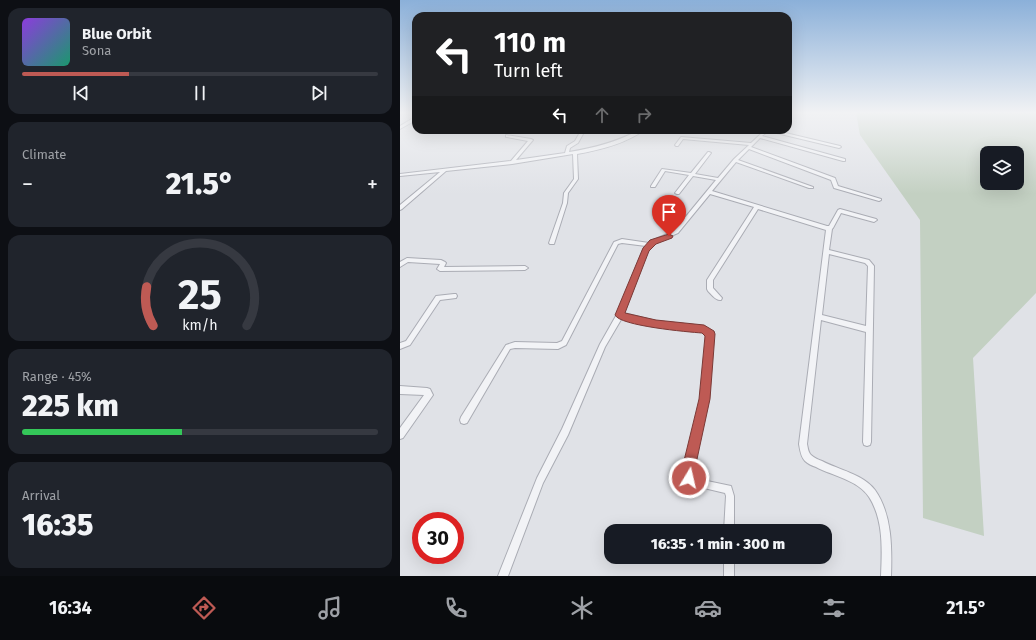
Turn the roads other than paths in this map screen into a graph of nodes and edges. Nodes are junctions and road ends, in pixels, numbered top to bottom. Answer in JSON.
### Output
{"nodes":[{"id":1,"x":530,"y":140,"type":"edge"},
{"id":2,"x":578,"y":140,"type":"edge"},
{"id":3,"x":620,"y":140,"type":"edge"},
{"id":4,"x":680,"y":140,"type":"edge"},
{"id":5,"x":697,"y":140,"type":"edge"},
{"id":6,"x":757,"y":140,"type":"edge"},
{"id":7,"x":771,"y":140,"type":"edge"},
{"id":8,"x":809,"y":140,"type":"edge"},
{"id":9,"x":677,"y":145,"type":"dead end"},
{"id":10,"x":750,"y":146,"type":"junction"},
{"id":11,"x":839,"y":147,"type":"dead end"},
{"id":12,"x":575,"y":153,"type":"junction"},
{"id":13,"x":709,"y":153,"type":"dead end"},
{"id":14,"x":567,"y":154,"type":"junction"},
{"id":15,"x":735,"y":160,"type":"junction"},
{"id":16,"x":844,"y":160,"type":"dead end"},
{"id":17,"x":512,"y":163,"type":"junction"},
{"id":18,"x":445,"y":170,"type":"junction"},
{"id":19,"x":400,"y":175,"type":"edge"},
{"id":20,"x":692,"y":175,"type":"junction"},
{"id":21,"x":719,"y":179,"type":"junction"},
{"id":22,"x":653,"y":186,"type":"dead end"},
{"id":23,"x":811,"y":187,"type":"dead end"},
{"id":24,"x":709,"y":192,"type":"junction"},
{"id":25,"x":677,"y":193,"type":"dead end"},
{"id":26,"x":879,"y":200,"type":"dead end"},
{"id":27,"x":757,"y":206,"type":"junction"},
{"id":28,"x":400,"y":208,"type":"edge"},
{"id":29,"x":874,"y":220,"type":"dead end"},
{"id":30,"x":829,"y":228,"type":"junction"},
{"id":31,"x":552,"y":243,"type":"dead end"},
{"id":32,"x":650,"y":245,"type":"junction"},
{"id":33,"x":826,"y":251,"type":"junction"},
{"id":34,"x":400,"y":265,"type":"edge"},
{"id":35,"x":525,"y":268,"type":"dead end"},
{"id":36,"x":454,"y":296,"type":"dead end"},
{"id":37,"x":719,"y":298,"type":"dead end"},
{"id":38,"x":620,"y":315,"type":"junction"},
{"id":39,"x":818,"y":317,"type":"junction"},
{"id":40,"x":870,"y":330,"type":"junction"},
{"id":41,"x":400,"y":346,"type":"edge"},
{"id":42,"x":400,"y":390,"type":"edge"},
{"id":43,"x":464,"y":420,"type":"dead end"},
{"id":44,"x":400,"y":435,"type":"edge"},
{"id":45,"x":867,"y":442,"type":"dead end"},
{"id":46,"x":729,"y":524,"type":"edge"},
{"id":47,"x":728,"y":564,"type":"edge"},
{"id":48,"x":503,"y":576,"type":"edge"},
{"id":49,"x":729,"y":576,"type":"edge"},
{"id":50,"x":886,"y":576,"type":"edge"}],
"edges":[{"from":1,"to":17,"type":"street"},
{"from":2,"to":14,"type":"street"},
{"from":3,"to":12,"type":"street"},
{"from":4,"to":9,"type":"street"},
{"from":5,"to":10,"type":"street"},
{"from":6,"to":10,"type":"street"},
{"from":7,"to":16,"type":"street"},
{"from":8,"to":11,"type":"street"},
{"from":10,"to":15,"type":"street"},
{"from":10,"to":26,"type":"street"},
{"from":12,"to":14,"type":"street"},
{"from":12,"to":31,"type":"street"},
{"from":13,"to":20,"type":"street"},
{"from":14,"to":17,"type":"street"},
{"from":15,"to":21,"type":"street"},
{"from":15,"to":23,"type":"street"},
{"from":17,"to":18,"type":"street"},
{"from":18,"to":19,"type":"street"},
{"from":18,"to":28,"type":"street"},
{"from":20,"to":21,"type":"street"},
{"from":20,"to":22,"type":"street"},
{"from":20,"to":25,"type":"street"},
{"from":21,"to":24,"type":"street"},
{"from":24,"to":27,"type":"street"},
{"from":24,"to":32,"type":"street"},
{"from":27,"to":30,"type":"street"},
{"from":27,"to":37,"type":"street"},
{"from":29,"to":30,"type":"street"},
{"from":30,"to":33,"type":"street"},
{"from":32,"to":38,"type":"street"},
{"from":32,"to":43,"type":"street"},
{"from":33,"to":39,"type":"street"},
{"from":33,"to":40,"type":"street"},
{"from":34,"to":35,"type":"street"},
{"from":36,"to":41,"type":"street"},
{"from":38,"to":46,"type":"street"},
{"from":38,"to":48,"type":"street"},
{"from":39,"to":40,"type":"street"},
{"from":39,"to":50,"type":"street"},
{"from":40,"to":45,"type":"street"},
{"from":42,"to":44,"type":"street"},
{"from":47,"to":49,"type":"street"}]}
